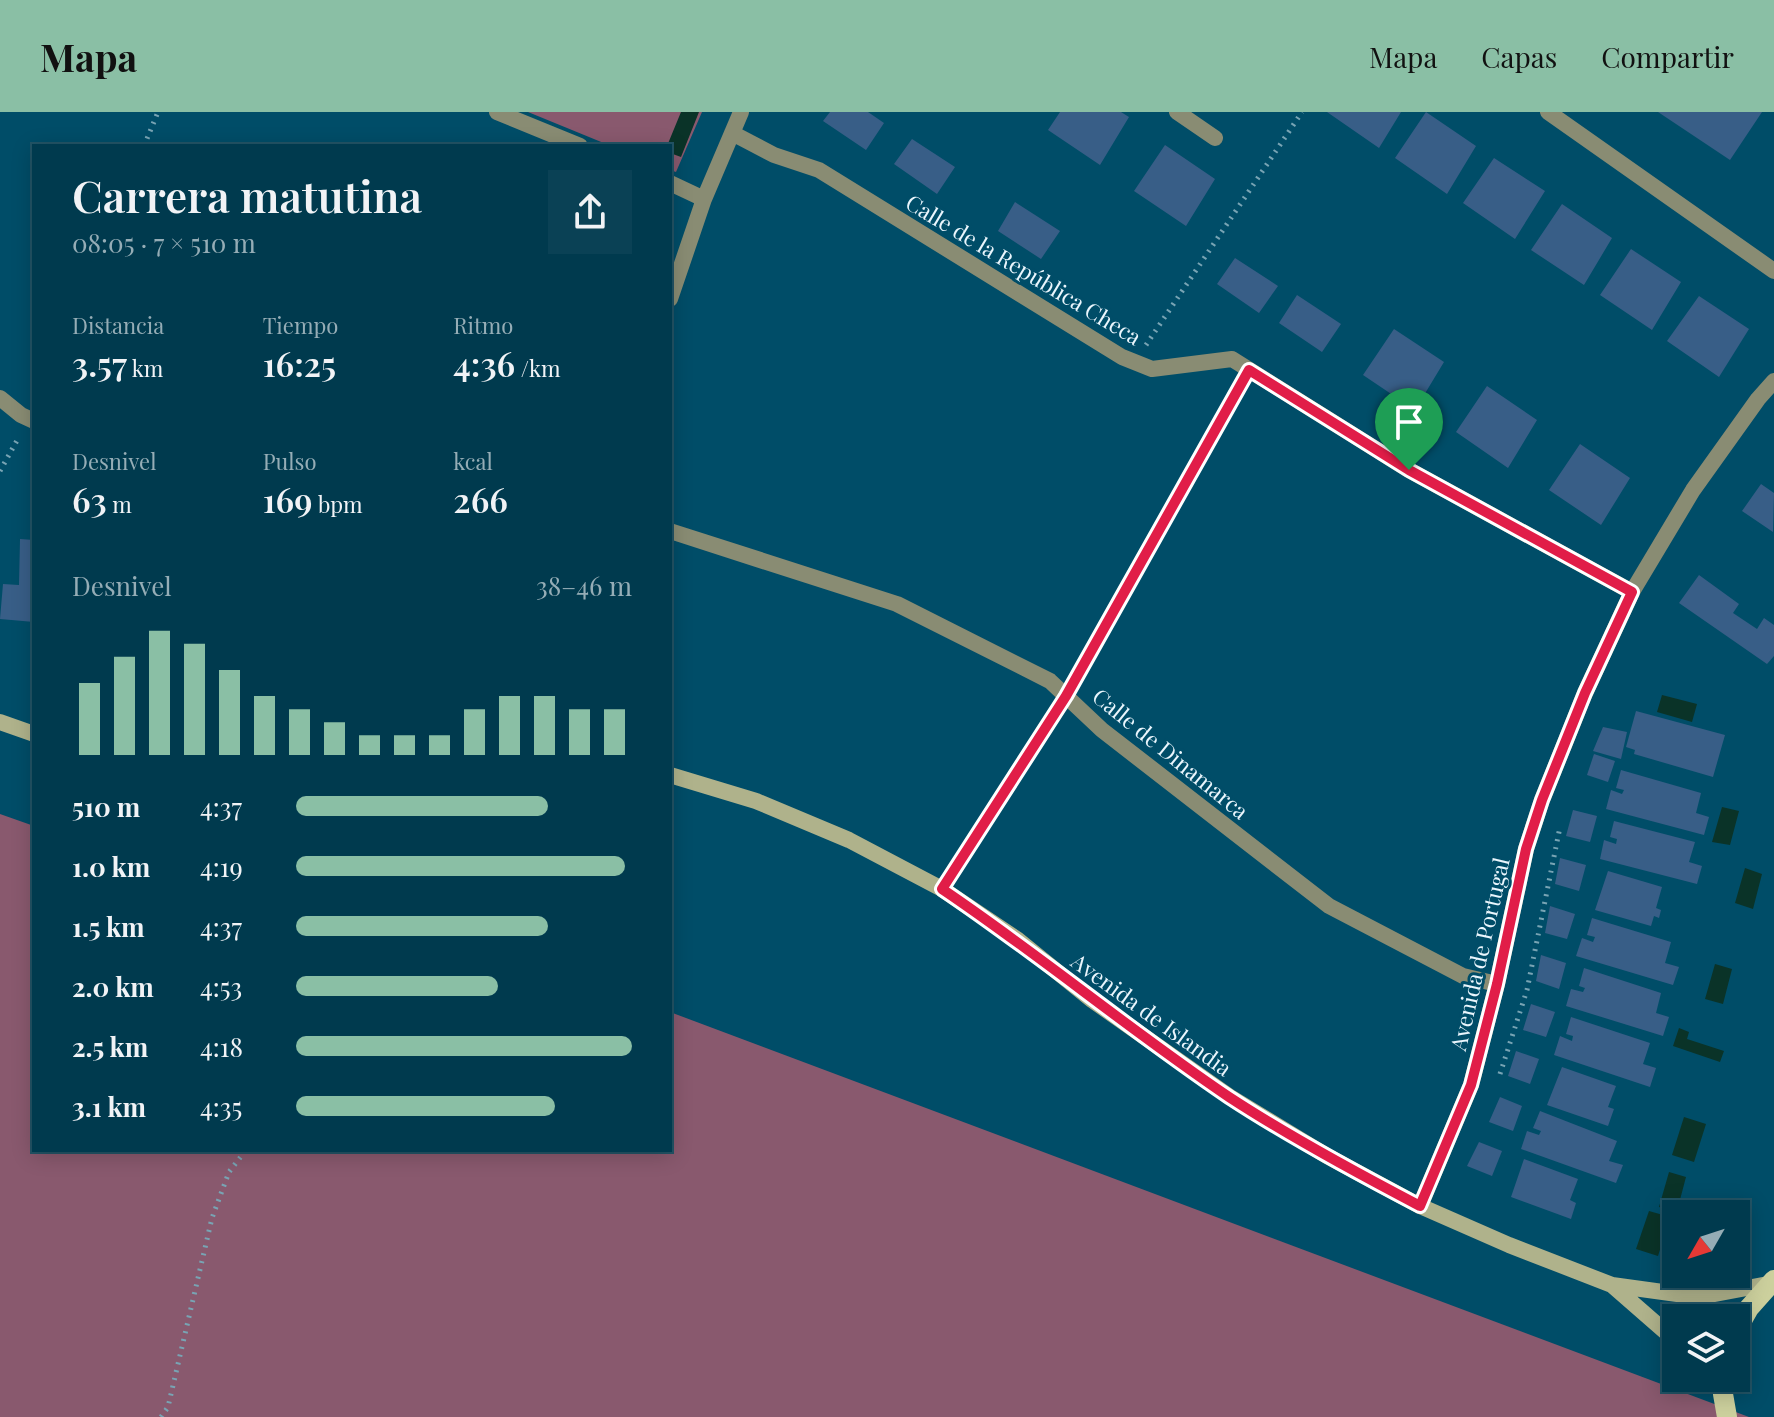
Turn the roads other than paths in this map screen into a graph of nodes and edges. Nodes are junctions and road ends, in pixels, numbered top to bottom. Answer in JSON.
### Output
{"nodes":[{"id":1,"x":497,"y":112,"type":"edge"},
{"id":2,"x":741,"y":112,"type":"edge"},
{"id":3,"x":1177,"y":112,"type":"edge"},
{"id":4,"x":1548,"y":112,"type":"edge"},
{"id":5,"x":732,"y":133,"type":"junction"},
{"id":6,"x":1215,"y":138,"type":"dead end"},
{"id":7,"x":575,"y":144,"type":"edge"},
{"id":8,"x":672,"y":184,"type":"edge"},
{"id":9,"x":704,"y":199,"type":"junction"},
{"id":10,"x":1774,"y":271,"type":"edge"},
{"id":11,"x":672,"y":293,"type":"edge"},
{"id":12,"x":1774,"y":381,"type":"edge"},
{"id":13,"x":0,"y":398,"type":"edge"},
{"id":14,"x":32,"y":420,"type":"edge"},
{"id":15,"x":672,"y":532,"type":"edge"},
{"id":16,"x":1632,"y":592,"type":"junction"},
{"id":17,"x":0,"y":722,"type":"edge"},
{"id":18,"x":32,"y":733,"type":"edge"},
{"id":19,"x":672,"y":776,"type":"edge"},
{"id":20,"x":1497,"y":984,"type":"junction"},
{"id":21,"x":1420,"y":1206,"type":"junction"},
{"id":22,"x":1771,"y":1282,"type":"edge"},
{"id":23,"x":1612,"y":1285,"type":"junction"},
{"id":24,"x":1750,"y":1307,"type":"edge"},
{"id":25,"x":1662,"y":1329,"type":"edge"},
{"id":26,"x":1725,"y":1392,"type":"edge"},
{"id":27,"x":1727,"y":1417,"type":"edge"}],
"edges":[{"from":1,"to":7,"type":"street"},
{"from":2,"to":5,"type":"street"},
{"from":3,"to":6,"type":"street"},
{"from":4,"to":10,"type":"street"},
{"from":5,"to":9,"type":"street"},
{"from":5,"to":16,"type":"street","name":"Calle de la República Checa"},
{"from":8,"to":9,"type":"street"},
{"from":9,"to":11,"type":"street"},
{"from":12,"to":16,"type":"street","name":"Avenida de Portugal"},
{"from":13,"to":14,"type":"street"},
{"from":15,"to":20,"type":"street","name":"Calle de Dinamarca"},
{"from":16,"to":20,"type":"street","name":"Avenida de Portugal"},
{"from":17,"to":18,"type":"street"},
{"from":19,"to":21,"type":"street","name":"Avenida de Islandia"},
{"from":20,"to":21,"type":"street","name":"Avenida de Portugal"},
{"from":21,"to":23,"type":"street","name":"Avenida de Islandia"},
{"from":22,"to":23,"type":"street","name":"Avenida de Islandia"},
{"from":22,"to":24,"type":"main road"},
{"from":23,"to":25,"type":"street","name":"Avenida de Islandia"},
{"from":26,"to":27,"type":"main road"}]}
